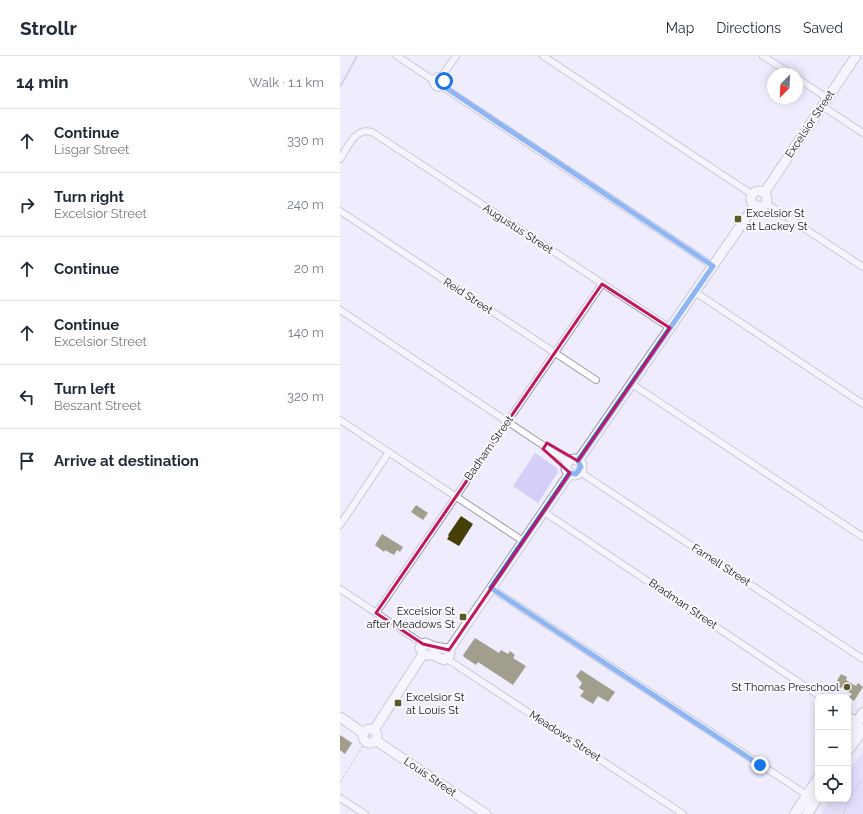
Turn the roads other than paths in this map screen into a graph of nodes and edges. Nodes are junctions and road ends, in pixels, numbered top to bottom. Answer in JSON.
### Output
{"nodes":[{"id":1,"x":397,"y":56,"type":"edge"},
{"id":2,"x":456,"y":56,"type":"edge"},
{"id":3,"x":543,"y":56,"type":"edge"},
{"id":4,"x":763,"y":56,"type":"edge"},
{"id":5,"x":856,"y":56,"type":"edge"},
{"id":6,"x":782,"y":68,"type":"edge"},
{"id":7,"x":441,"y":77,"type":"junction"},
{"id":8,"x":433,"y":80,"type":"junction"},
{"id":9,"x":803,"y":82,"type":"edge"},
{"id":10,"x":443,"y":86,"type":"junction"},
{"id":11,"x":827,"y":98,"type":"junction"},
{"id":12,"x":822,"y":106,"type":"junction"},
{"id":13,"x":863,"y":133,"type":"edge"},
{"id":14,"x":340,"y":159,"type":"edge"},
{"id":15,"x":764,"y":193,"type":"junction"},
{"id":16,"x":753,"y":195,"type":"junction"},
{"id":17,"x":766,"y":203,"type":"junction"},
{"id":18,"x":755,"y":206,"type":"junction"},
{"id":19,"x":340,"y":211,"type":"edge"},
{"id":20,"x":713,"y":266,"type":"junction"},
{"id":21,"x":863,"y":268,"type":"edge"},
{"id":22,"x":602,"y":284,"type":"junction"},
{"id":23,"x":695,"y":292,"type":"junction"},
{"id":24,"x":340,"y":310,"type":"edge"},
{"id":25,"x":670,"y":328,"type":"junction"},
{"id":26,"x":555,"y":353,"type":"junction"},
{"id":27,"x":596,"y":380,"type":"dead end"},
{"id":28,"x":632,"y":384,"type":"junction"},
{"id":29,"x":863,"y":404,"type":"edge"},
{"id":30,"x":340,"y":420,"type":"edge"},
{"id":31,"x":508,"y":421,"type":"junction"},
{"id":32,"x":389,"y":452,"type":"junction"},
{"id":33,"x":578,"y":461,"type":"junction"},
{"id":34,"x":568,"y":462,"type":"junction"},
{"id":35,"x":580,"y":472,"type":"junction"},
{"id":36,"x":570,"y":473,"type":"junction"},
{"id":37,"x":456,"y":495,"type":"junction"},
{"id":38,"x":544,"y":512,"type":"junction"},
{"id":39,"x":340,"y":525,"type":"edge"},
{"id":40,"x":863,"y":536,"type":"edge"},
{"id":41,"x":523,"y":541,"type":"junction"},
{"id":42,"x":491,"y":588,"type":"junction"},
{"id":43,"x":340,"y":589,"type":"edge"},
{"id":44,"x":376,"y":613,"type":"junction"},
{"id":45,"x":423,"y":644,"type":"junction"},
{"id":46,"x":423,"y":654,"type":"junction"},
{"id":47,"x":448,"y":654,"type":"junction"},
{"id":48,"x":863,"y":658,"type":"edge"},
{"id":49,"x":817,"y":694,"type":"edge"},
{"id":50,"x":340,"y":717,"type":"edge"},
{"id":51,"x":851,"y":718,"type":"edge"},
{"id":52,"x":861,"y":726,"type":"edge"},
{"id":53,"x":374,"y":730,"type":"junction"},
{"id":54,"x":363,"y":733,"type":"junction"},
{"id":55,"x":851,"y":733,"type":"edge"},
{"id":56,"x":375,"y":740,"type":"junction"},
{"id":57,"x":851,"y":744,"type":"edge"},
{"id":58,"x":815,"y":783,"type":"edge"},
{"id":59,"x":807,"y":795,"type":"junction"},
{"id":60,"x":340,"y":798,"type":"edge"},
{"id":61,"x":815,"y":801,"type":"edge"},
{"id":62,"x":365,"y":814,"type":"edge"},
{"id":63,"x":486,"y":814,"type":"edge"},
{"id":64,"x":683,"y":814,"type":"edge"},
{"id":65,"x":795,"y":814,"type":"edge"},
{"id":66,"x":807,"y":814,"type":"edge"}],
"edges":[{"from":1,"to":8,"type":"street"},
{"from":2,"to":7,"type":"street"},
{"from":3,"to":16,"type":"street"},
{"from":4,"to":6,"type":"street"},
{"from":5,"to":11,"type":"street","name":"Excelsior Street"},
{"from":7,"to":8,"type":"street"},
{"from":7,"to":10,"type":"street"},
{"from":8,"to":10,"type":"street"},
{"from":9,"to":11,"type":"street"},
{"from":10,"to":20,"type":"street"},
{"from":11,"to":12,"type":"street","name":"Excelsior Street"},
{"from":12,"to":13,"type":"street"},
{"from":12,"to":15,"type":"street","name":"Excelsior Street"},
{"from":14,"to":22,"type":"street","name":"Augustus Street"},
{"from":15,"to":16,"type":"street"},
{"from":15,"to":17,"type":"street"},
{"from":16,"to":18,"type":"street"},
{"from":17,"to":18,"type":"street"},
{"from":17,"to":21,"type":"street"},
{"from":18,"to":20,"type":"street"},
{"from":19,"to":26,"type":"street","name":"Reid Street"},
{"from":20,"to":23,"type":"street"},
{"from":22,"to":25,"type":"street","name":"Augustus Street"},
{"from":22,"to":26,"type":"street","name":"Badham Street"},
{"from":23,"to":25,"type":"street"},
{"from":23,"to":29,"type":"street"},
{"from":24,"to":31,"type":"street"},
{"from":25,"to":28,"type":"street"},
{"from":26,"to":27,"type":"street","name":"Reid Street"},
{"from":26,"to":31,"type":"street","name":"Badham Street"},
{"from":28,"to":33,"type":"street"},
{"from":28,"to":40,"type":"street"},
{"from":30,"to":32,"type":"street"},
{"from":31,"to":34,"type":"street"},
{"from":31,"to":37,"type":"street","name":"Badham Street"},
{"from":32,"to":37,"type":"street"},
{"from":32,"to":39,"type":"street"},
{"from":33,"to":34,"type":"street"},
{"from":33,"to":35,"type":"street"},
{"from":34,"to":36,"type":"street"},
{"from":35,"to":36,"type":"street"},
{"from":35,"to":48,"type":"street","name":"Farnell Street"},
{"from":36,"to":38,"type":"street"},
{"from":37,"to":41,"type":"street"},
{"from":37,"to":44,"type":"street","name":"Badham Street"},
{"from":38,"to":41,"type":"street"},
{"from":38,"to":49,"type":"street","name":"Bradman Street"},
{"from":41,"to":42,"type":"street"},
{"from":42,"to":47,"type":"street"},
{"from":42,"to":59,"type":"street"},
{"from":43,"to":44,"type":"street"},
{"from":44,"to":45,"type":"street"},
{"from":45,"to":46,"type":"street"},
{"from":45,"to":47,"type":"street"},
{"from":46,"to":47,"type":"street"},
{"from":46,"to":53,"type":"street"},
{"from":47,"to":64,"type":"street","name":"Meadows Street"},
{"from":50,"to":54,"type":"street"},
{"from":51,"to":52,"type":"street"},
{"from":52,"to":55,"type":"main road"},
{"from":52,"to":57,"type":"main road"},
{"from":53,"to":54,"type":"street"},
{"from":53,"to":56,"type":"street"},
{"from":54,"to":56,"type":"street"},
{"from":56,"to":63,"type":"street","name":"Louis Street"},
{"from":58,"to":59,"type":"main road"},
{"from":59,"to":65,"type":"main road"},
{"from":60,"to":62,"type":"street"},
{"from":61,"to":66,"type":"main road"}]}
